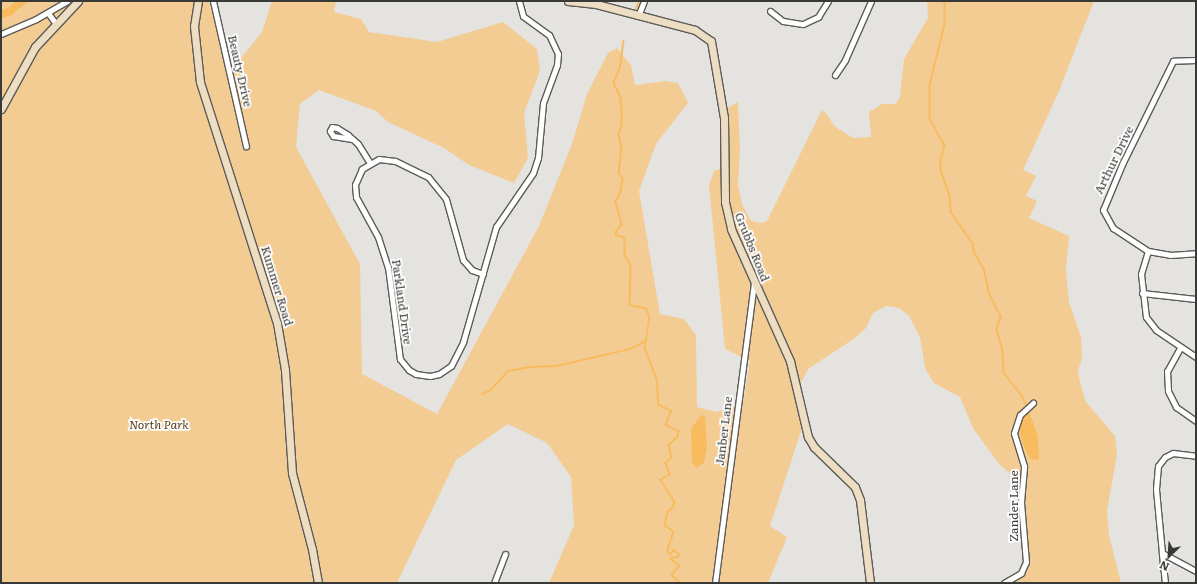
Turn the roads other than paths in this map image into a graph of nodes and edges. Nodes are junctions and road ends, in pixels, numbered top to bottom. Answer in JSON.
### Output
{"nodes":[{"id":1,"x":67,"y":1,"type":"edge"},
{"id":2,"x":78,"y":1,"type":"edge"},
{"id":3,"x":198,"y":1,"type":"edge"},
{"id":4,"x":213,"y":1,"type":"edge"},
{"id":5,"x":519,"y":1,"type":"edge"},
{"id":6,"x":568,"y":1,"type":"edge"},
{"id":7,"x":644,"y":1,"type":"edge"},
{"id":8,"x":828,"y":1,"type":"edge"},
{"id":9,"x":871,"y":1,"type":"edge"},
{"id":10,"x":770,"y":11,"type":"dead end"},
{"id":11,"x":48,"y":13,"type":"junction"},
{"id":12,"x":638,"y":16,"type":"junction"},
{"id":13,"x":56,"y":24,"type":"junction"},
{"id":14,"x":1,"y":34,"type":"edge"},
{"id":15,"x":1196,"y":60,"type":"edge"},
{"id":16,"x":835,"y":75,"type":"dead end"},
{"id":17,"x":1,"y":109,"type":"edge"},
{"id":18,"x":352,"y":139,"type":"dead end"},
{"id":19,"x":246,"y":146,"type":"dead end"},
{"id":20,"x":370,"y":163,"type":"junction"},
{"id":21,"x":1148,"y":251,"type":"junction"},
{"id":22,"x":1196,"y":253,"type":"edge"},
{"id":23,"x":483,"y":274,"type":"junction"},
{"id":24,"x":754,"y":283,"type":"junction"},
{"id":25,"x":1142,"y":293,"type":"junction"},
{"id":26,"x":1196,"y":299,"type":"edge"},
{"id":27,"x":1180,"y":348,"type":"junction"},
{"id":28,"x":1196,"y":357,"type":"edge"},
{"id":29,"x":1033,"y":403,"type":"dead end"},
{"id":30,"x":1196,"y":421,"type":"edge"},
{"id":31,"x":1196,"y":456,"type":"edge"},
{"id":32,"x":1162,"y":553,"type":"junction"},
{"id":33,"x":505,"y":554,"type":"dead end"},
{"id":34,"x":1196,"y":571,"type":"edge"},
{"id":35,"x":318,"y":583,"type":"edge"},
{"id":36,"x":494,"y":583,"type":"edge"},
{"id":37,"x":715,"y":583,"type":"edge"},
{"id":38,"x":870,"y":583,"type":"edge"},
{"id":39,"x":1004,"y":583,"type":"edge"},
{"id":40,"x":1165,"y":583,"type":"edge"}],
"edges":[{"from":1,"to":11,"type":"street"},
{"from":2,"to":13,"type":"street"},
{"from":3,"to":35,"type":"street","name":"Kummer Road"},
{"from":4,"to":19,"type":"street","name":"Beauty Drive"},
{"from":5,"to":23,"type":"street","name":"Parkland Drive"},
{"from":6,"to":12,"type":"street","name":"Grubbs Road"},
{"from":7,"to":12,"type":"street"},
{"from":8,"to":10,"type":"street"},
{"from":9,"to":16,"type":"street"},
{"from":11,"to":13,"type":"street"},
{"from":11,"to":14,"type":"street"},
{"from":12,"to":24,"type":"street","name":"Grubbs Road"},
{"from":13,"to":17,"type":"street"},
{"from":15,"to":21,"type":"street","name":"Arthur Drive"},
{"from":18,"to":20,"type":"street"},
{"from":20,"to":23,"type":"street"},
{"from":20,"to":23,"type":"street","name":"Parkland Drive"},
{"from":21,"to":22,"type":"street","name":"Arthur Drive"},
{"from":21,"to":25,"type":"street"},
{"from":24,"to":37,"type":"street","name":"Janber Lane"},
{"from":24,"to":38,"type":"street","name":"Grubbs Road"},
{"from":25,"to":26,"type":"street"},
{"from":25,"to":27,"type":"street"},
{"from":27,"to":28,"type":"street"},
{"from":27,"to":30,"type":"street"},
{"from":29,"to":39,"type":"street","name":"Zander Lane"},
{"from":31,"to":32,"type":"street"},
{"from":32,"to":34,"type":"street"},
{"from":32,"to":40,"type":"street"},
{"from":33,"to":36,"type":"street"}]}
